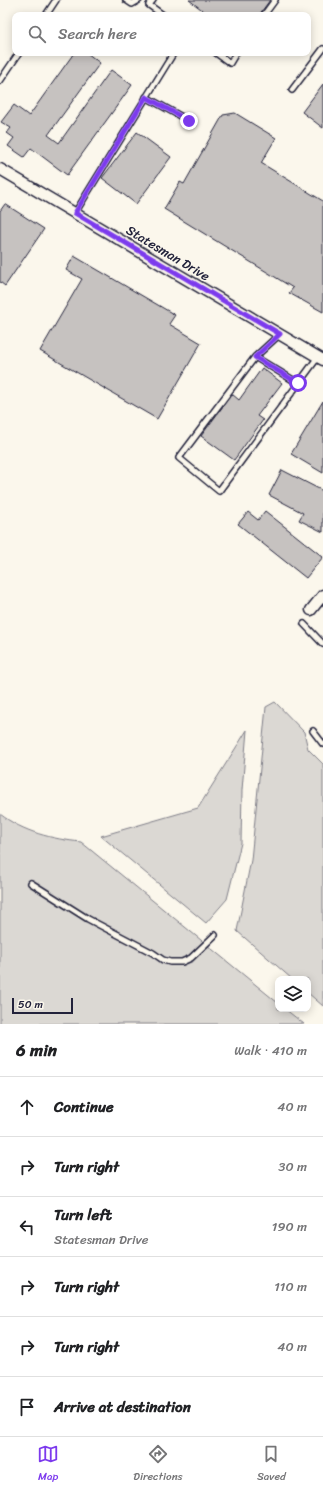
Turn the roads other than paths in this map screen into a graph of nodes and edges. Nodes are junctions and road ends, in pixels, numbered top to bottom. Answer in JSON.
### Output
{"nodes":[{"id":1,"x":56,"y":0,"type":"edge"},
{"id":2,"x":126,"y":0,"type":"edge"},
{"id":3,"x":139,"y":0,"type":"edge"},
{"id":4,"x":153,"y":0,"type":"edge"},
{"id":5,"x":275,"y":0,"type":"edge"},
{"id":6,"x":48,"y":12,"type":"edge"},
{"id":7,"x":158,"y":12,"type":"edge"},
{"id":8,"x":266,"y":12,"type":"edge"},
{"id":9,"x":323,"y":49,"type":"edge"},
{"id":10,"x":17,"y":56,"type":"edge"},
{"id":11,"x":172,"y":56,"type":"edge"},
{"id":12,"x":221,"y":56,"type":"edge"},
{"id":13,"x":234,"y":56,"type":"edge"},
{"id":14,"x":0,"y":81,"type":"edge"},
{"id":15,"x":292,"y":90,"type":"dead end"},
{"id":16,"x":146,"y":97,"type":"junction"},
{"id":17,"x":189,"y":121,"type":"dead end"},
{"id":18,"x":0,"y":169,"type":"edge"},
{"id":19,"x":75,"y":213,"type":"junction"},
{"id":20,"x":280,"y":334,"type":"junction"},
{"id":21,"x":255,"y":357,"type":"junction"},
{"id":22,"x":320,"y":359,"type":"edge"},
{"id":23,"x":298,"y":383,"type":"junction"},
{"id":24,"x":323,"y":595,"type":"edge"},
{"id":25,"x":311,"y":610,"type":"dead end"},
{"id":26,"x":304,"y":624,"type":"dead end"},
{"id":27,"x":323,"y":644,"type":"edge"},
{"id":28,"x":313,"y":731,"type":"dead end"},
{"id":29,"x":323,"y":744,"type":"edge"},
{"id":30,"x":31,"y":883,"type":"dead end"},
{"id":31,"x":215,"y":935,"type":"dead end"}],
"edges":[{"from":1,"to":6,"type":"lane"},
{"from":2,"to":3,"type":"lane"},
{"from":4,"to":7,"type":"lane"},
{"from":5,"to":8,"type":"lane"},
{"from":9,"to":15,"type":"lane"},
{"from":10,"to":14,"type":"lane"},
{"from":11,"to":16,"type":"lane"},
{"from":12,"to":13,"type":"lane"},
{"from":16,"to":17,"type":"lane"},
{"from":16,"to":19,"type":"lane"},
{"from":18,"to":19,"type":"street","name":"Statesman Drive"},
{"from":19,"to":20,"type":"street","name":"Statesman Drive"},
{"from":20,"to":21,"type":"lane"},
{"from":20,"to":22,"type":"street","name":"Statesman Drive"},
{"from":21,"to":23,"type":"lane"},
{"from":21,"to":23,"type":"lane"},
{"from":22,"to":23,"type":"lane"},
{"from":24,"to":25,"type":"street"},
{"from":26,"to":27,"type":"lane"},
{"from":28,"to":29,"type":"lane"},
{"from":30,"to":31,"type":"lane"}]}
